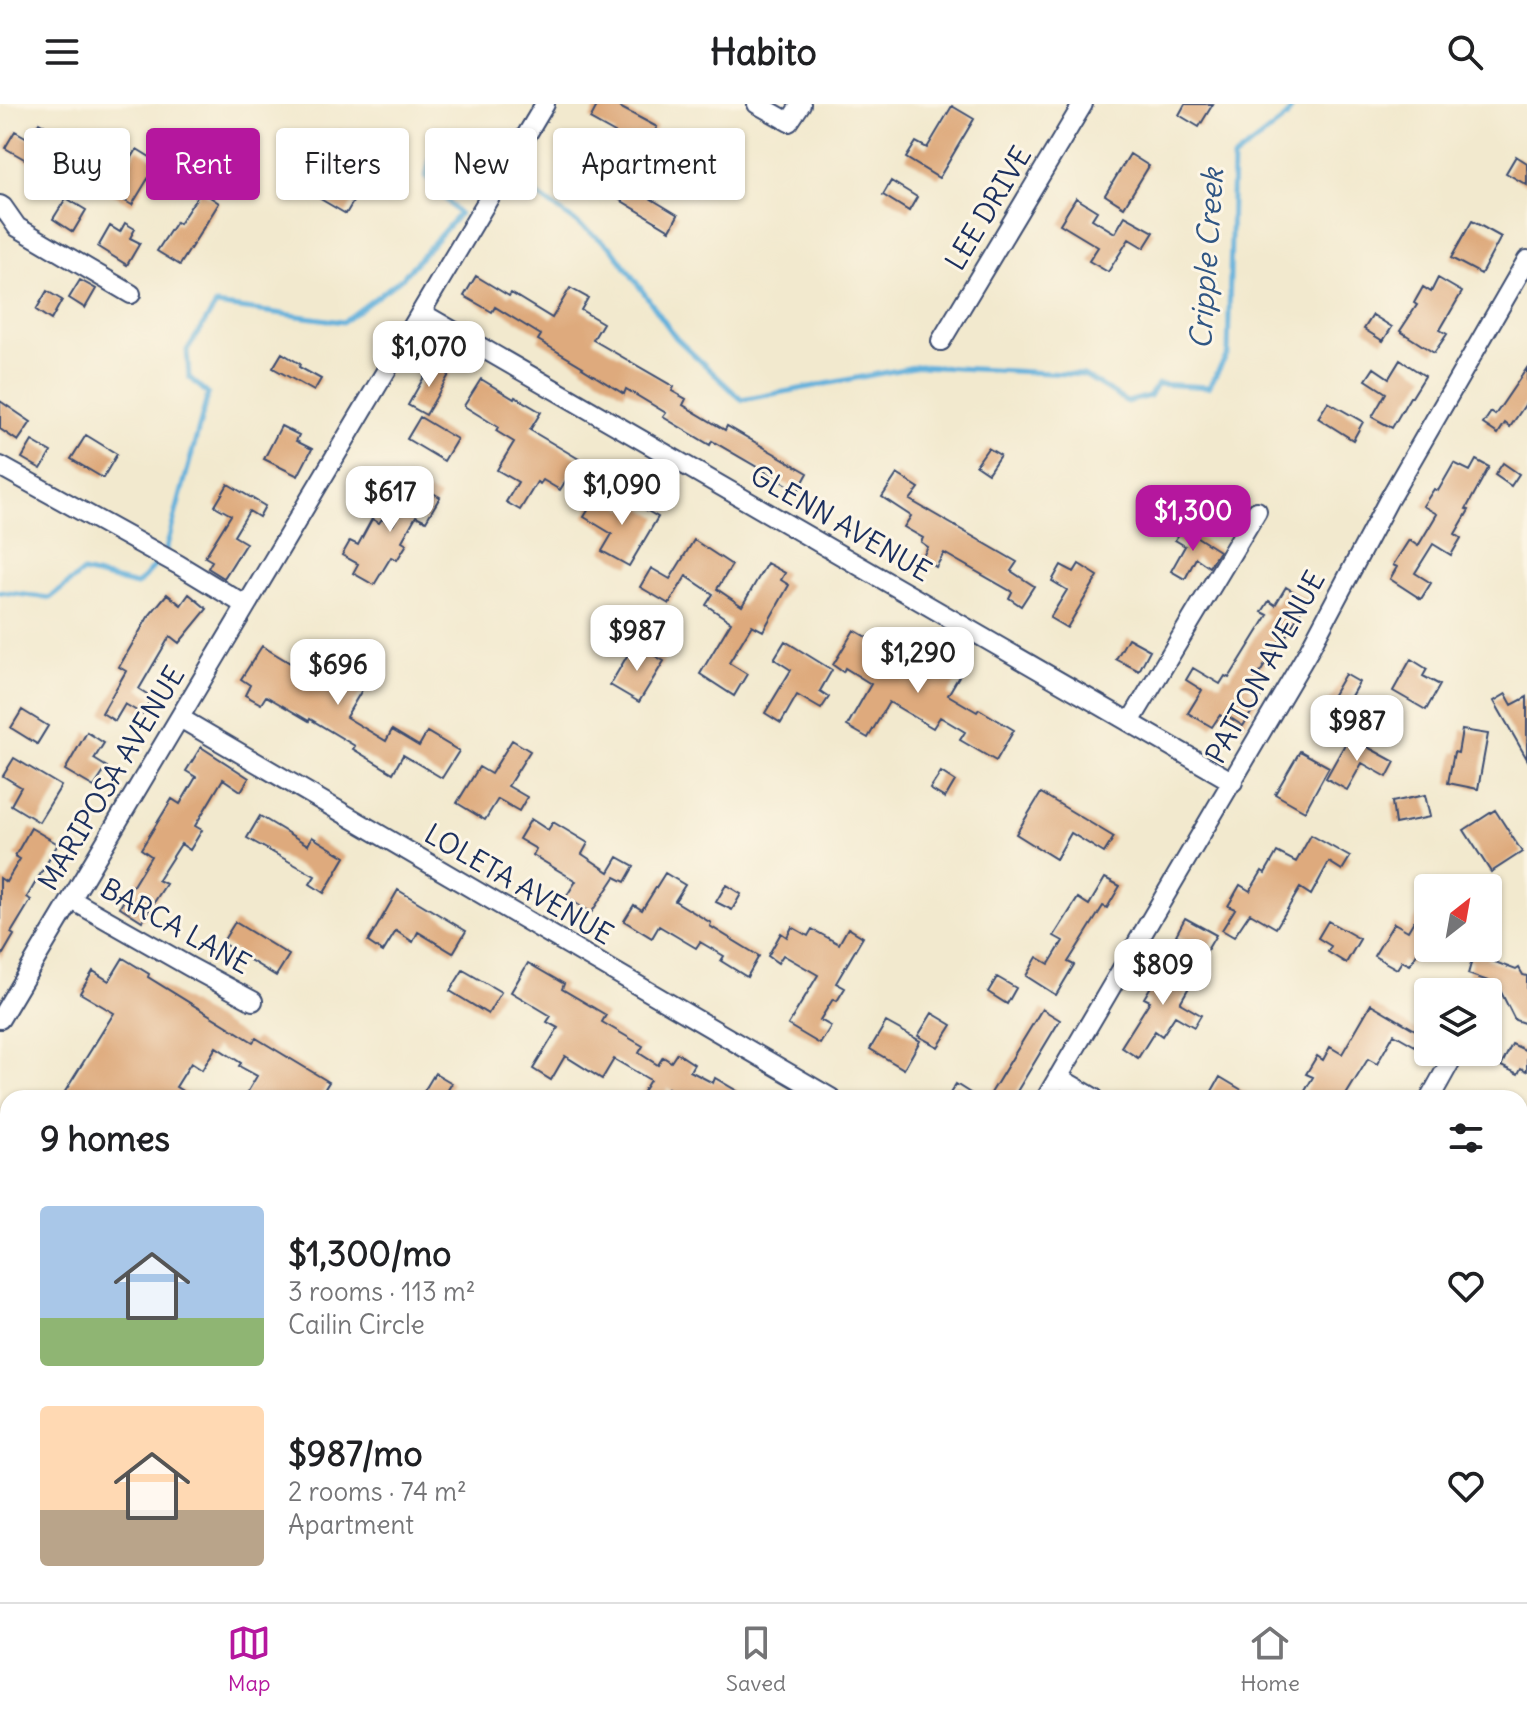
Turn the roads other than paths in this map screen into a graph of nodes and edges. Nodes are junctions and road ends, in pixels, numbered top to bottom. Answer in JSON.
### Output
{"nodes":[{"id":1,"x":757,"y":104,"type":"edge"},
{"id":2,"x":801,"y":104,"type":"edge"},
{"id":3,"x":1083,"y":104,"type":"edge"},
{"id":4,"x":542,"y":105,"type":"edge"},
{"id":5,"x":0,"y":205,"type":"edge"},
{"id":6,"x":1527,"y":260,"type":"edge"},
{"id":7,"x":131,"y":294,"type":"dead end"},
{"id":8,"x":422,"y":313,"type":"junction"},
{"id":9,"x":941,"y":341,"type":"dead end"},
{"id":10,"x":0,"y":466,"type":"edge"},
{"id":11,"x":1257,"y":511,"type":"dead end"},
{"id":12,"x":245,"y":605,"type":"junction"},
{"id":13,"x":180,"y":718,"type":"junction"},
{"id":14,"x":1130,"y":722,"type":"junction"},
{"id":15,"x":1233,"y":782,"type":"junction"},
{"id":16,"x":72,"y":900,"type":"junction"},
{"id":17,"x":253,"y":1001,"type":"dead end"},
{"id":18,"x":0,"y":1019,"type":"edge"},
{"id":19,"x":1448,"y":1066,"type":"edge"},
{"id":20,"x":1058,"y":1077,"type":"junction"},
{"id":21,"x":817,"y":1090,"type":"edge"},
{"id":22,"x":1051,"y":1090,"type":"edge"},
{"id":23,"x":1080,"y":1090,"type":"edge"},
{"id":24,"x":1434,"y":1090,"type":"edge"}],
"edges":[{"from":1,"to":2,"type":"street"},
{"from":3,"to":9,"type":"street","name":"LEE DRIVE"},
{"from":4,"to":8,"type":"street","name":"MARIPOSA AVENUE"},
{"from":5,"to":7,"type":"street"},
{"from":6,"to":15,"type":"street","name":"PATTON AVENUE"},
{"from":8,"to":12,"type":"street","name":"MARIPOSA AVENUE"},
{"from":8,"to":14,"type":"street","name":"GLENN AVENUE"},
{"from":10,"to":12,"type":"street"},
{"from":11,"to":14,"type":"street"},
{"from":12,"to":13,"type":"street","name":"MARIPOSA AVENUE"},
{"from":13,"to":16,"type":"street","name":"MARIPOSA AVENUE"},
{"from":13,"to":21,"type":"street","name":"LOLETA AVENUE"},
{"from":14,"to":15,"type":"street","name":"GLENN AVENUE"},
{"from":15,"to":20,"type":"street","name":"PATTON AVENUE"},
{"from":16,"to":17,"type":"street","name":"BARCA LANE"},
{"from":16,"to":18,"type":"street","name":"MARIPOSA AVENUE"},
{"from":19,"to":24,"type":"street"},
{"from":20,"to":22,"type":"street","name":"PATTON AVENUE"},
{"from":20,"to":23,"type":"street"}]}
